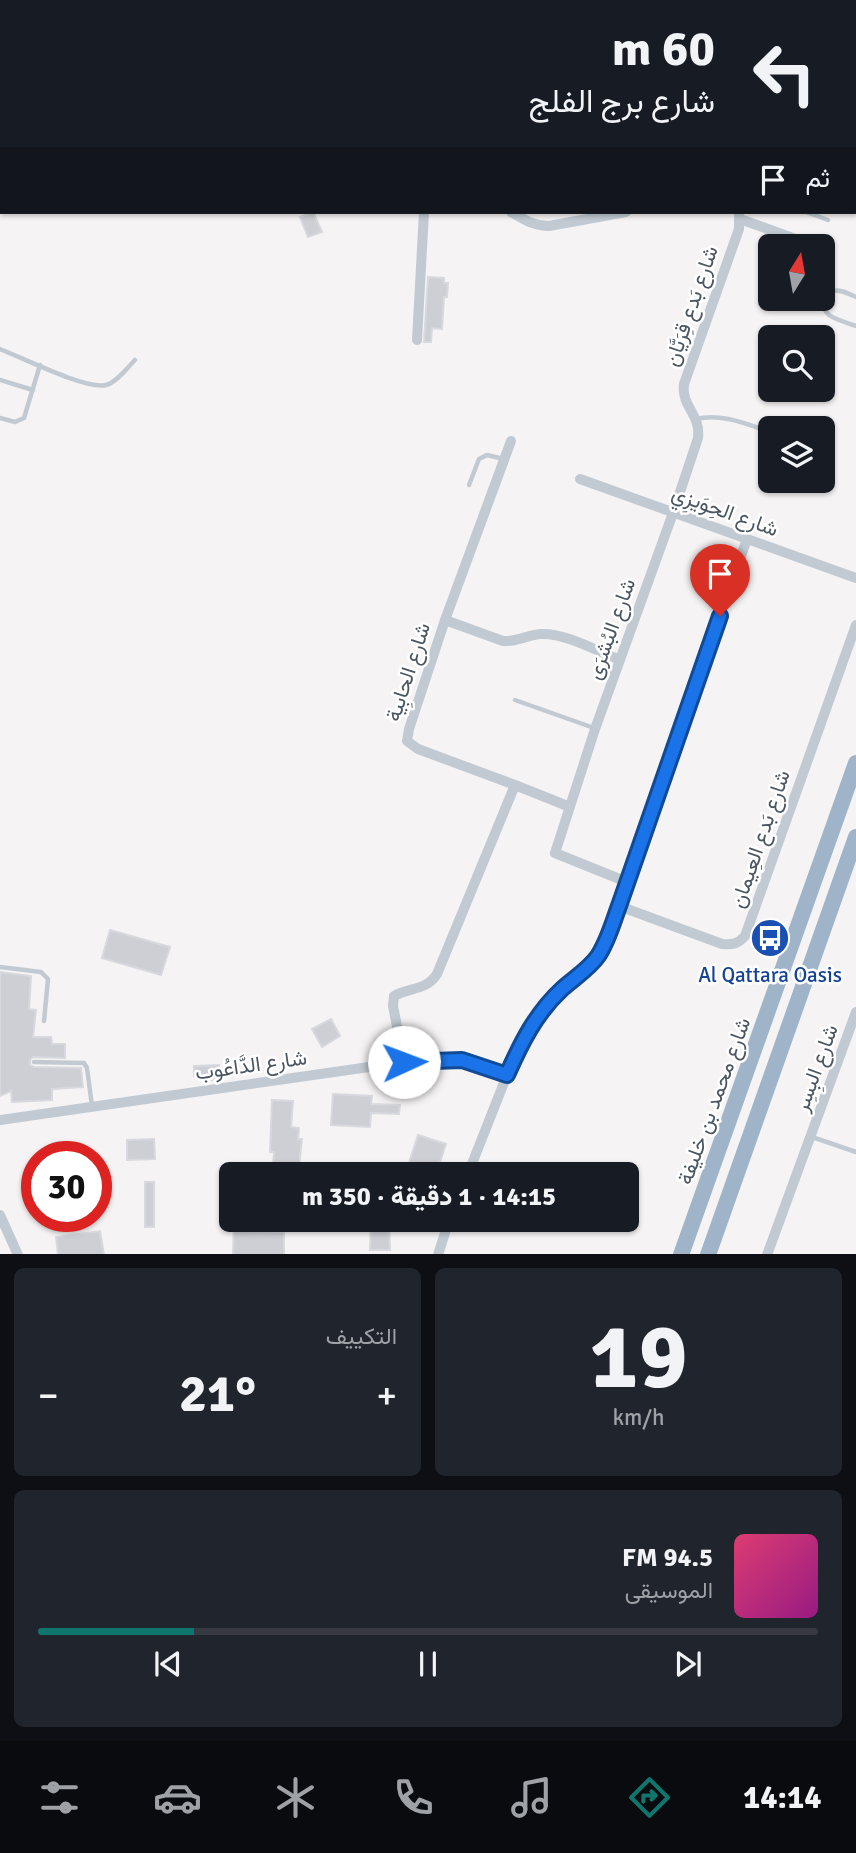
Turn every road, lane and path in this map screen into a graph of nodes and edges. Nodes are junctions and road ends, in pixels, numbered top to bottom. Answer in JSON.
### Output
{"nodes":[{"id":1,"x":424,"y":214,"type":"edge"},
{"id":2,"x":515,"y":214,"type":"edge"},
{"id":3,"x":615,"y":214,"type":"edge"},
{"id":4,"x":812,"y":214,"type":"edge"},
{"id":5,"x":739,"y":215,"type":"edge"},
{"id":6,"x":828,"y":220,"type":"dead end"},
{"id":7,"x":784,"y":234,"type":"edge"},
{"id":8,"x":856,"y":296,"type":"edge"},
{"id":9,"x":856,"y":326,"type":"edge"},
{"id":10,"x":416,"y":340,"type":"dead end"},
{"id":11,"x":0,"y":349,"type":"edge"},
{"id":12,"x":135,"y":360,"type":"dead end"},
{"id":13,"x":40,"y":365,"type":"junction"},
{"id":14,"x":0,"y":380,"type":"edge"},
{"id":15,"x":33,"y":390,"type":"junction"},
{"id":16,"x":0,"y":418,"type":"edge"},
{"id":17,"x":696,"y":419,"type":"junction"},
{"id":18,"x":758,"y":428,"type":"edge"},
{"id":19,"x":511,"y":440,"type":"dead end"},
{"id":20,"x":505,"y":459,"type":"junction"},
{"id":21,"x":580,"y":480,"type":"dead end"},
{"id":22,"x":469,"y":485,"type":"dead end"},
{"id":23,"x":673,"y":513,"type":"junction"},
{"id":24,"x":747,"y":539,"type":"junction"},
{"id":25,"x":856,"y":578,"type":"edge"},
{"id":26,"x":445,"y":621,"type":"junction"},
{"id":27,"x":856,"y":625,"type":"edge"},
{"id":28,"x":620,"y":660,"type":"junction"},
{"id":29,"x":515,"y":700,"type":"dead end"},
{"id":30,"x":595,"y":729,"type":"junction"},
{"id":31,"x":856,"y":763,"type":"edge"},
{"id":32,"x":515,"y":785,"type":"junction"},
{"id":33,"x":570,"y":807,"type":"junction"},
{"id":34,"x":856,"y":837,"type":"edge"},
{"id":35,"x":627,"y":883,"type":"junction"},
{"id":36,"x":619,"y":906,"type":"junction"},
{"id":37,"x":0,"y":967,"type":"edge"},
{"id":38,"x":856,"y":1012,"type":"edge"},
{"id":39,"x":44,"y":1021,"type":"dead end"},
{"id":40,"x":34,"y":1062,"type":"dead end"},
{"id":41,"x":404,"y":1062,"type":"junction"},
{"id":42,"x":507,"y":1075,"type":"junction"},
{"id":43,"x":92,"y":1107,"type":"junction"},
{"id":44,"x":0,"y":1120,"type":"edge"},
{"id":45,"x":811,"y":1136,"type":"junction"},
{"id":46,"x":856,"y":1152,"type":"edge"},
{"id":47,"x":473,"y":1162,"type":"edge"},
{"id":48,"x":0,"y":1215,"type":"edge"},
{"id":49,"x":446,"y":1232,"type":"edge"},
{"id":50,"x":18,"y":1254,"type":"edge"},
{"id":51,"x":438,"y":1254,"type":"edge"},
{"id":52,"x":681,"y":1254,"type":"edge"},
{"id":53,"x":708,"y":1254,"type":"edge"},
{"id":54,"x":767,"y":1254,"type":"edge"}],
"edges":[{"from":1,"to":10,"type":"street"},
{"from":2,"to":3,"type":"street"},
{"from":4,"to":6,"type":"lane"},
{"from":5,"to":7,"type":"street"},
{"from":5,"to":17,"type":"street","name":"شارع بَدع قِرَيَّان"},
{"from":8,"to":9,"type":"lane"},
{"from":11,"to":13,"type":"lane"},
{"from":12,"to":13,"type":"lane"},
{"from":13,"to":15,"type":"lane"},
{"from":14,"to":15,"type":"lane"},
{"from":15,"to":16,"type":"lane"},
{"from":17,"to":18,"type":"lane"},
{"from":17,"to":23,"type":"street","name":"شارع البُشرَى"},
{"from":19,"to":20,"type":"street","name":"شارع الحابِية"},
{"from":20,"to":22,"type":"lane"},
{"from":20,"to":26,"type":"street","name":"شارع الحابِية"},
{"from":21,"to":23,"type":"street","name":"شارع الحِوَيزِي"},
{"from":23,"to":24,"type":"street","name":"شارع الحِوَيزِي"},
{"from":23,"to":28,"type":"street","name":"شارع البُشرَى"},
{"from":24,"to":25,"type":"street","name":"شارع الحِوَيزِي"},
{"from":24,"to":35,"type":"street"},
{"from":26,"to":28,"type":"street"},
{"from":26,"to":32,"type":"street","name":"شارع الحابِية"},
{"from":27,"to":36,"type":"street","name":"شارع بَدع العِيمان"},
{"from":28,"to":30,"type":"street","name":"شارع البُشرَى"},
{"from":29,"to":30,"type":"lane"},
{"from":30,"to":33,"type":"street","name":"شارع البُشرَى"},
{"from":31,"to":52,"type":"highway","name":"شارع محمد بن خليفة"},
{"from":32,"to":33,"type":"street"},
{"from":32,"to":41,"type":"street"},
{"from":33,"to":35,"type":"street","name":"شارع البُشرَى"},
{"from":34,"to":53,"type":"highway"},
{"from":35,"to":36,"type":"street"},
{"from":36,"to":42,"type":"street"},
{"from":37,"to":39,"type":"lane"},
{"from":38,"to":45,"type":"street","name":"شارع البِسِر"},
{"from":40,"to":43,"type":"lane"},
{"from":41,"to":42,"type":"street","name":"شارع الدَّاعُوب"},
{"from":41,"to":43,"type":"street","name":"شارع الدَّاعُوب"},
{"from":42,"to":47,"type":"street"},
{"from":43,"to":44,"type":"street","name":"شارع الدَّاعُوب"},
{"from":45,"to":46,"type":"lane","name":"شارع البِسِر"},
{"from":45,"to":54,"type":"street","name":"شارع البِسِر"},
{"from":48,"to":50,"type":"street"},
{"from":49,"to":51,"type":"street"}]}
